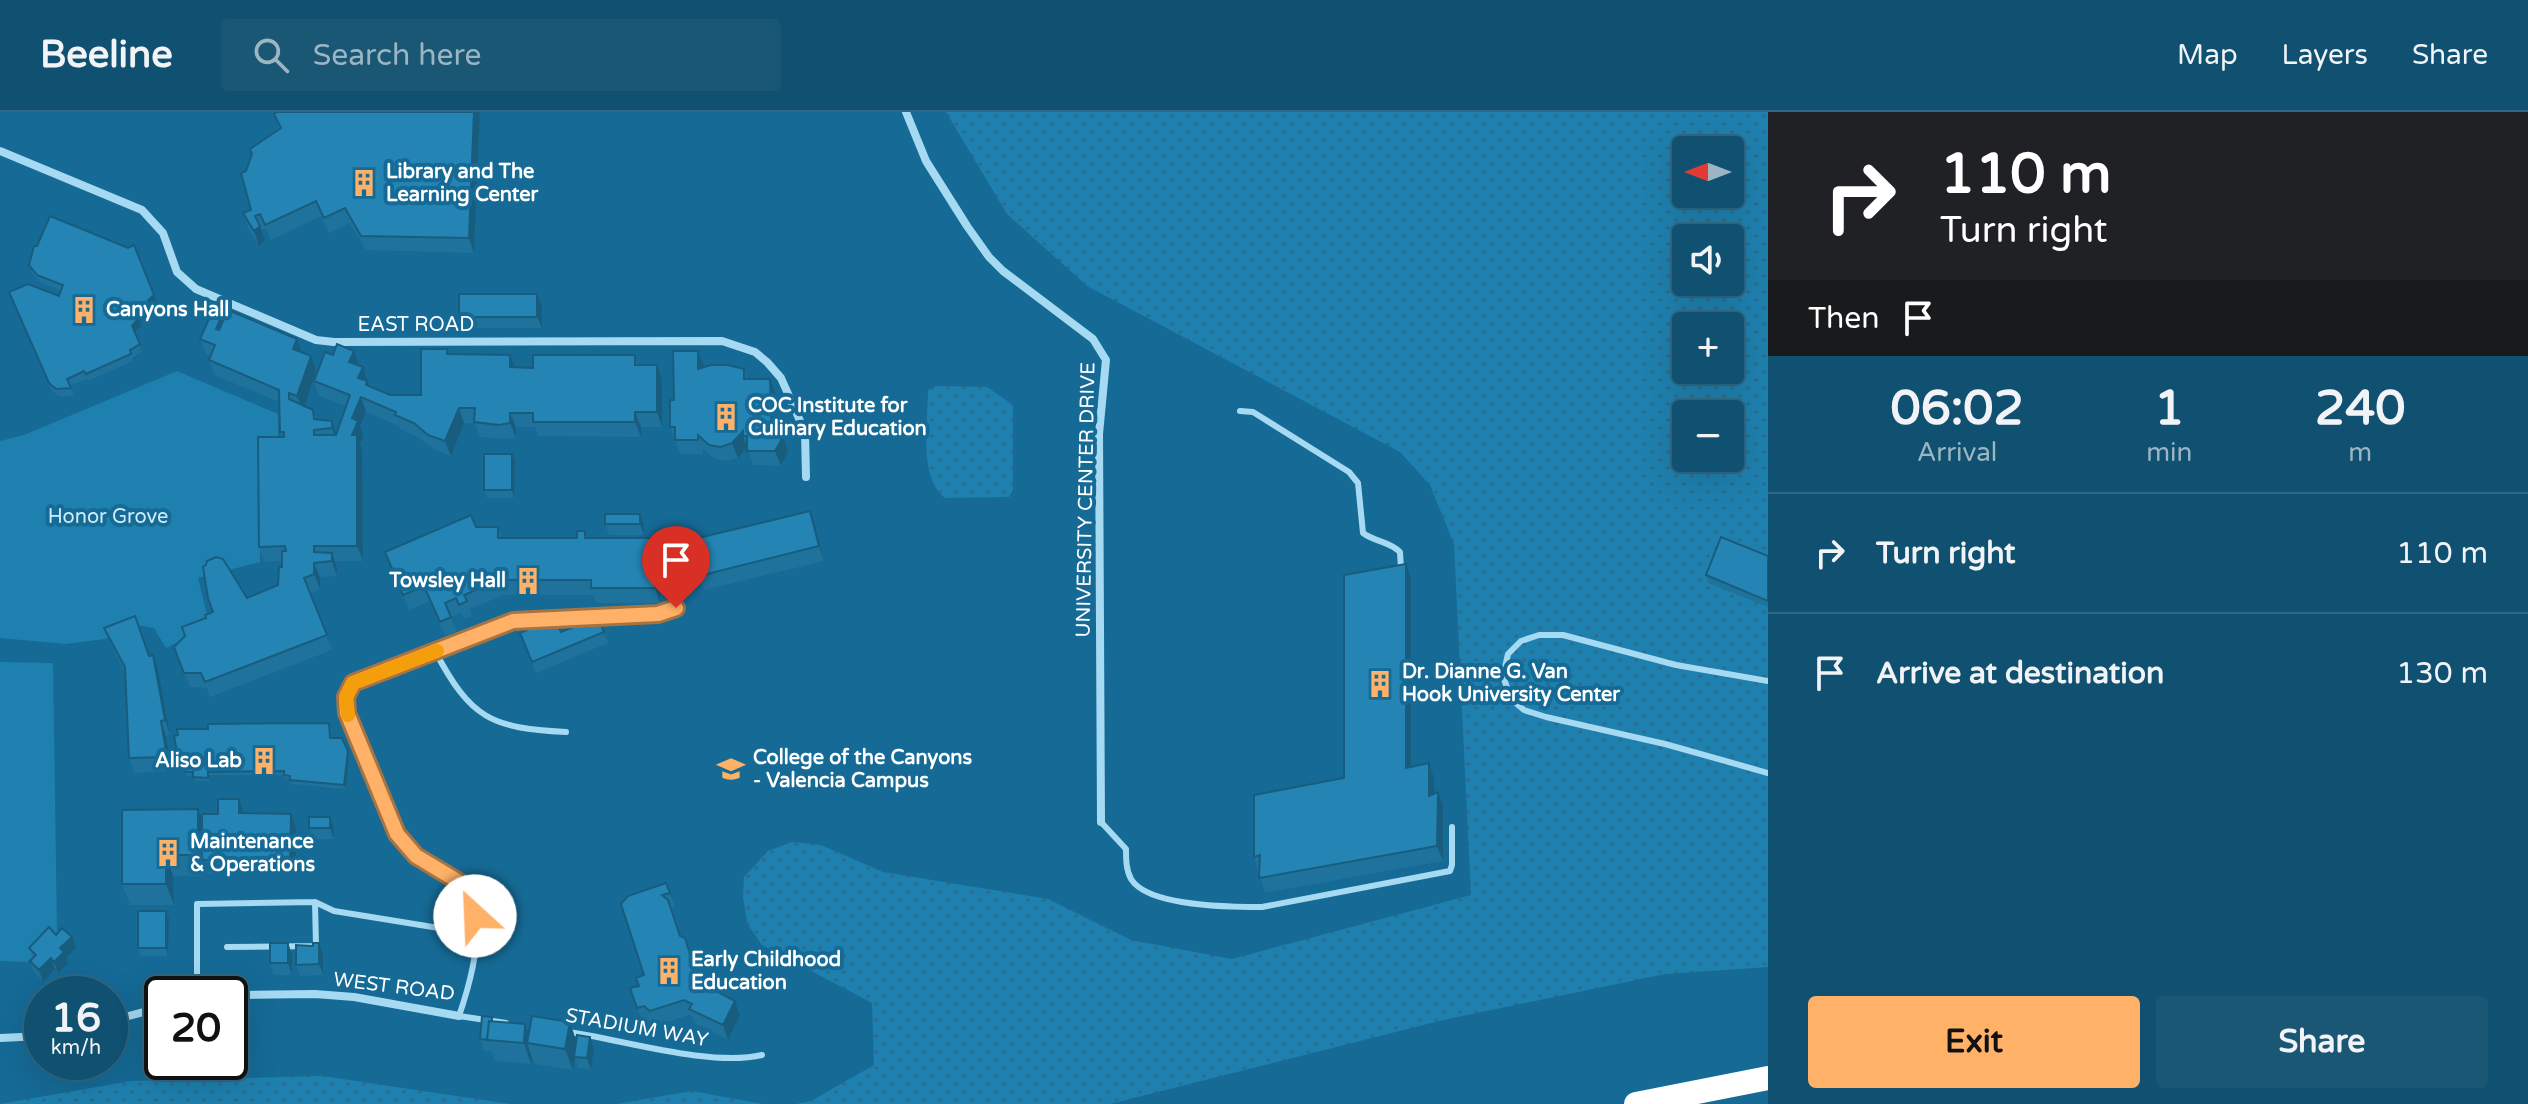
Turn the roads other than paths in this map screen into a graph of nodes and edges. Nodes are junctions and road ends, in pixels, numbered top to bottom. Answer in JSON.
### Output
{"nodes":[{"id":1,"x":906,"y":112,"type":"edge"},
{"id":2,"x":0,"y":151,"type":"edge"},
{"id":3,"x":1240,"y":411,"type":"dead end"},
{"id":4,"x":806,"y":477,"type":"dead end"},
{"id":5,"x":1401,"y":569,"type":"edge"},
{"id":6,"x":676,"y":608,"type":"dead end"},
{"id":7,"x":435,"y":651,"type":"junction"},
{"id":8,"x":1768,"y":681,"type":"edge"},
{"id":9,"x":566,"y":732,"type":"dead end"},
{"id":10,"x":1768,"y":773,"type":"edge"},
{"id":11,"x":1101,"y":822,"type":"joint"},
{"id":12,"x":1452,"y":827,"type":"dead end"},
{"id":13,"x":315,"y":902,"type":"junction"},
{"id":14,"x":476,"y":934,"type":"junction"},
{"id":15,"x":227,"y":947,"type":"dead end"},
{"id":16,"x":197,"y":976,"type":"edge"},
{"id":17,"x":248,"y":995,"type":"edge"},
{"id":18,"x":459,"y":1016,"type":"junction"},
{"id":19,"x":508,"y":1023,"type":"edge"},
{"id":20,"x":554,"y":1030,"type":"edge"},
{"id":21,"x":24,"y":1037,"type":"edge"},
{"id":22,"x":0,"y":1038,"type":"edge"},
{"id":23,"x":762,"y":1055,"type":"dead end"},
{"id":24,"x":1768,"y":1078,"type":"edge"},
{"id":25,"x":1636,"y":1104,"type":"edge"}],
"edges":[{"from":1,"to":11,"type":"street","name":"UNIVERSITY CENTER DRIVE"},
{"from":2,"to":4,"type":"street","name":"EAST ROAD"},
{"from":3,"to":5,"type":"lane"},
{"from":6,"to":7,"type":"lane"},
{"from":7,"to":9,"type":"lane"},
{"from":7,"to":14,"type":"lane","name":"WEST ROAD"},
{"from":8,"to":10,"type":"lane"},
{"from":11,"to":12,"type":"lane"},
{"from":13,"to":14,"type":"lane"},
{"from":13,"to":15,"type":"lane"},
{"from":13,"to":16,"type":"lane"},
{"from":14,"to":18,"type":"lane","name":"WEST ROAD"},
{"from":17,"to":18,"type":"street","name":"WEST ROAD"},
{"from":18,"to":19,"type":"lane"},
{"from":20,"to":23,"type":"lane","name":"STADIUM WAY"},
{"from":21,"to":22,"type":"street"},
{"from":24,"to":25,"type":"highway"}]}
